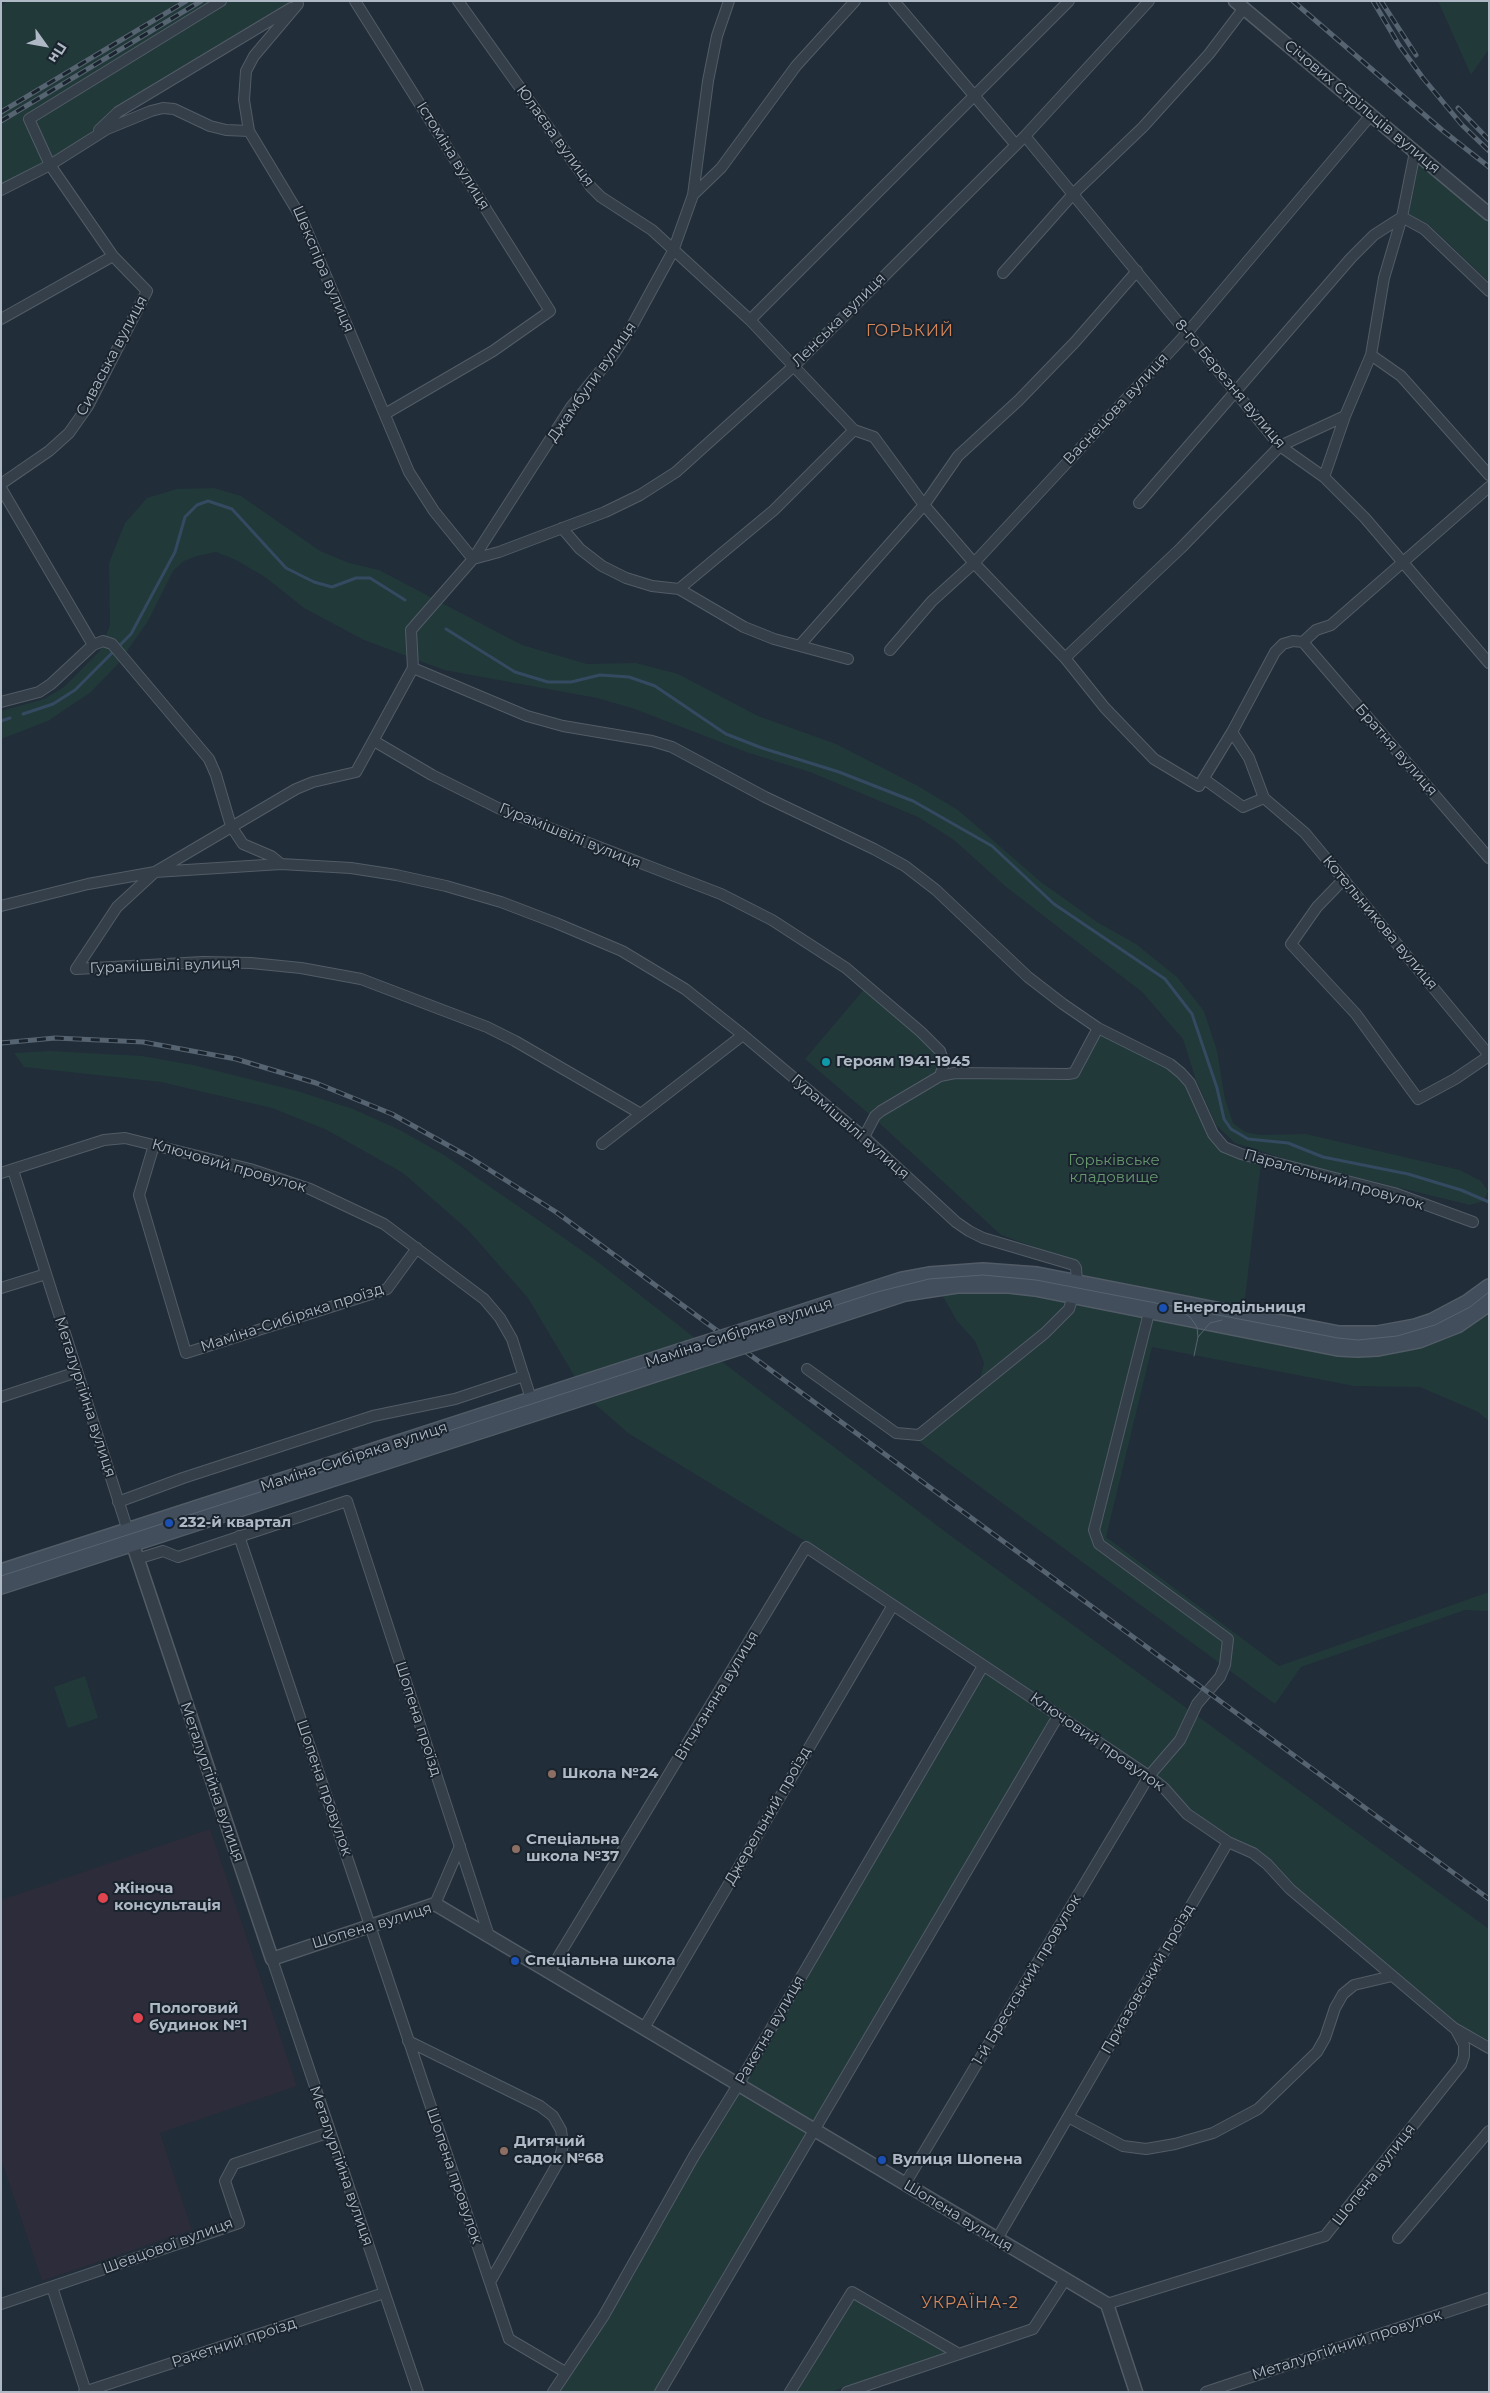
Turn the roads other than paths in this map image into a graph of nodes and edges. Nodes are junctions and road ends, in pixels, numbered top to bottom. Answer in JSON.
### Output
{"nodes":[{"id":1,"x":221,"y":1,"type":"edge"},
{"id":2,"x":355,"y":1,"type":"edge"},
{"id":3,"x":458,"y":1,"type":"edge"},
{"id":4,"x":729,"y":1,"type":"edge"},
{"id":5,"x":855,"y":1,"type":"edge"},
{"id":6,"x":894,"y":1,"type":"edge"},
{"id":7,"x":1069,"y":1,"type":"edge"},
{"id":8,"x":1148,"y":1,"type":"edge"},
{"id":9,"x":300,"y":2,"type":"edge"},
{"id":10,"x":1239,"y":5,"type":"edge"},
{"id":11,"x":973,"y":95,"type":"junction"},
{"id":12,"x":1371,"y":115,"type":"junction"},
{"id":13,"x":249,"y":131,"type":"junction"},
{"id":14,"x":1025,"y":136,"type":"junction"},
{"id":15,"x":86,"y":143,"type":"junction"},
{"id":16,"x":1016,"y":145,"type":"junction"},
{"id":17,"x":1415,"y":152,"type":"junction"},
{"id":18,"x":50,"y":165,"type":"junction"},
{"id":19,"x":1,"y":190,"type":"edge"},
{"id":20,"x":1074,"y":194,"type":"junction"},
{"id":21,"x":693,"y":195,"type":"junction"},
{"id":22,"x":1489,"y":214,"type":"edge"},
{"id":23,"x":1402,"y":217,"type":"junction"},
{"id":24,"x":673,"y":251,"type":"junction"},
{"id":25,"x":113,"y":256,"type":"junction"},
{"id":26,"x":1137,"y":271,"type":"junction"},
{"id":27,"x":1002,"y":273,"type":"dead end"},
{"id":28,"x":1489,"y":291,"type":"edge"},
{"id":29,"x":1,"y":319,"type":"edge"},
{"id":30,"x":750,"y":320,"type":"junction"},
{"id":31,"x":1187,"y":333,"type":"junction"},
{"id":32,"x":1370,"y":355,"type":"junction"},
{"id":33,"x":795,"y":365,"type":"junction"},
{"id":34,"x":1236,"y":393,"type":"junction"},
{"id":35,"x":384,"y":414,"type":"junction"},
{"id":36,"x":1345,"y":416,"type":"junction"},
{"id":37,"x":854,"y":430,"type":"junction"},
{"id":38,"x":1280,"y":446,"type":"junction"},
{"id":39,"x":1489,"y":475,"type":"edge"},
{"id":40,"x":1324,"y":477,"type":"junction"},
{"id":41,"x":1,"y":484,"type":"edge"},
{"id":42,"x":1489,"y":487,"type":"edge"},
{"id":43,"x":1,"y":488,"type":"edge"},
{"id":44,"x":1139,"y":503,"type":"dead end"},
{"id":45,"x":924,"y":505,"type":"junction"},
{"id":46,"x":562,"y":528,"type":"junction"},
{"id":47,"x":473,"y":559,"type":"junction"},
{"id":48,"x":1403,"y":562,"type":"junction"},
{"id":49,"x":974,"y":563,"type":"junction"},
{"id":50,"x":679,"y":589,"type":"junction"},
{"id":51,"x":1303,"y":642,"type":"junction"},
{"id":52,"x":93,"y":645,"type":"junction"},
{"id":53,"x":800,"y":645,"type":"junction"},
{"id":54,"x":890,"y":650,"type":"dead end"},
{"id":55,"x":1065,"y":658,"type":"junction"},
{"id":56,"x":848,"y":659,"type":"dead end"},
{"id":57,"x":1489,"y":662,"type":"edge"},
{"id":58,"x":414,"y":668,"type":"junction"},
{"id":59,"x":1,"y":702,"type":"edge"},
{"id":60,"x":1232,"y":732,"type":"junction"},
{"id":61,"x":374,"y":741,"type":"junction"},
{"id":62,"x":1204,"y":779,"type":"junction"},
{"id":63,"x":1264,"y":798,"type":"junction"},
{"id":64,"x":230,"y":826,"type":"junction"},
{"id":65,"x":1489,"y":858,"type":"edge"},
{"id":66,"x":281,"y":864,"type":"junction"},
{"id":67,"x":154,"y":872,"type":"junction"},
{"id":68,"x":1344,"y":879,"type":"junction"},
{"id":69,"x":1,"y":906,"type":"edge"},
{"id":70,"x":1098,"y":1028,"type":"junction"},
{"id":71,"x":743,"y":1035,"type":"junction"},
{"id":72,"x":1489,"y":1056,"type":"edge"},
{"id":73,"x":940,"y":1076,"type":"junction"},
{"id":74,"x":641,"y":1114,"type":"junction"},
{"id":75,"x":864,"y":1137,"type":"junction"},
{"id":76,"x":154,"y":1144,"type":"junction"},
{"id":77,"x":602,"y":1144,"type":"dead end"},
{"id":78,"x":13,"y":1170,"type":"junction"},
{"id":79,"x":1,"y":1174,"type":"edge"},
{"id":80,"x":1473,"y":1222,"type":"dead end"},
{"id":81,"x":417,"y":1248,"type":"junction"},
{"id":82,"x":46,"y":1274,"type":"junction"},
{"id":83,"x":1489,"y":1286,"type":"edge"},
{"id":84,"x":1,"y":1288,"type":"edge"},
{"id":85,"x":1076,"y":1289,"type":"junction"},
{"id":86,"x":1151,"y":1304,"type":"junction"},
{"id":87,"x":1489,"y":1304,"type":"edge"},
{"id":88,"x":807,"y":1369,"type":"dead end"},
{"id":89,"x":78,"y":1372,"type":"junction"},
{"id":90,"x":524,"y":1376,"type":"junction"},
{"id":91,"x":1,"y":1397,"type":"edge"},
{"id":92,"x":534,"y":1406,"type":"junction"},
{"id":93,"x":118,"y":1502,"type":"junction"},
{"id":94,"x":239,"y":1536,"type":"junction"},
{"id":95,"x":130,"y":1538,"type":"junction"},
{"id":96,"x":806,"y":1547,"type":"joint"},
{"id":97,"x":137,"y":1559,"type":"junction"},
{"id":98,"x":1,"y":1572,"type":"edge"},
{"id":99,"x":1,"y":1586,"type":"edge"},
{"id":100,"x":893,"y":1604,"type":"junction"},
{"id":101,"x":983,"y":1666,"type":"junction"},
{"id":102,"x":1058,"y":1716,"type":"junction"},
{"id":103,"x":1149,"y":1776,"type":"junction"},
{"id":104,"x":1228,"y":1842,"type":"junction"},
{"id":105,"x":460,"y":1846,"type":"junction"},
{"id":106,"x":435,"y":1904,"type":"junction"},
{"id":107,"x":370,"y":1926,"type":"junction"},
{"id":108,"x":489,"y":1936,"type":"junction"},
{"id":109,"x":272,"y":1958,"type":"junction"},
{"id":110,"x":549,"y":1972,"type":"junction"},
{"id":111,"x":1392,"y":1976,"type":"junction"},
{"id":112,"x":644,"y":2028,"type":"junction"},
{"id":113,"x":1454,"y":2028,"type":"junction"},
{"id":114,"x":408,"y":2040,"type":"junction"},
{"id":115,"x":1489,"y":2048,"type":"edge"},
{"id":116,"x":738,"y":2085,"type":"junction"},
{"id":117,"x":1068,"y":2116,"type":"junction"},
{"id":118,"x":814,"y":2130,"type":"junction"},
{"id":119,"x":1489,"y":2131,"type":"edge"},
{"id":120,"x":330,"y":2132,"type":"junction"},
{"id":121,"x":905,"y":2184,"type":"junction"},
{"id":122,"x":1398,"y":2238,"type":"dead end"},
{"id":123,"x":997,"y":2239,"type":"junction"},
{"id":124,"x":1065,"y":2280,"type":"junction"},
{"id":125,"x":490,"y":2282,"type":"junction"},
{"id":126,"x":52,"y":2287,"type":"junction"},
{"id":127,"x":384,"y":2293,"type":"junction"},
{"id":128,"x":1489,"y":2298,"type":"edge"},
{"id":129,"x":1,"y":2304,"type":"edge"},
{"id":130,"x":1106,"y":2304,"type":"junction"},
{"id":131,"x":959,"y":2354,"type":"junction"},
{"id":132,"x":565,"y":2372,"type":"junction"},
{"id":133,"x":85,"y":2392,"type":"edge"},
{"id":134,"x":418,"y":2392,"type":"edge"},
{"id":135,"x":553,"y":2392,"type":"edge"},
{"id":136,"x":660,"y":2392,"type":"edge"},
{"id":137,"x":790,"y":2392,"type":"edge"},
{"id":138,"x":847,"y":2392,"type":"edge"},
{"id":139,"x":1136,"y":2392,"type":"edge"},
{"id":140,"x":1206,"y":2392,"type":"edge"}],
"edges":[{"from":1,"to":18,"type":"street","name":"Сиваська вулиця"},
{"from":2,"to":35,"type":"street","name":"Істоміна вулиця"},
{"from":3,"to":24,"type":"street","name":"Юлаєва вулиця"},
{"from":4,"to":21,"type":"street","name":"Джамбули вулиця"},
{"from":5,"to":21,"type":"street","name":"Джамбули вулиця"},
{"from":6,"to":11,"type":"street"},
{"from":7,"to":11,"type":"street"},
{"from":8,"to":14,"type":"street","name":"Ленська вулиця"},
{"from":9,"to":13,"type":"street"},
{"from":9,"to":15,"type":"street"},
{"from":10,"to":12,"type":"street","name":"Січових Стрільців вулиця"},
{"from":10,"to":20,"type":"street"},
{"from":11,"to":16,"type":"street"},
{"from":11,"to":30,"type":"street"},
{"from":12,"to":17,"type":"street","name":"Січових Стрільців вулиця"},
{"from":12,"to":31,"type":"street","name":"Васнецова вулиця"},
{"from":13,"to":15,"type":"street"},
{"from":13,"to":35,"type":"street","name":"Шекспіра вулиця"},
{"from":14,"to":16,"type":"street","name":"Ленська вулиця"},
{"from":14,"to":20,"type":"street","name":"8-го Березня вулиця"},
{"from":15,"to":18,"type":"street"},
{"from":16,"to":33,"type":"street","name":"Ленська вулиця"},
{"from":17,"to":22,"type":"street","name":"Січових Стрільців вулиця"},
{"from":17,"to":23,"type":"street"},
{"from":18,"to":19,"type":"street"},
{"from":18,"to":25,"type":"street","name":"Сиваська вулиця"},
{"from":20,"to":26,"type":"street","name":"8-го Березня вулиця"},
{"from":20,"to":27,"type":"street"},
{"from":21,"to":24,"type":"street","name":"Джамбули вулиця"},
{"from":23,"to":28,"type":"street"},
{"from":23,"to":32,"type":"street"},
{"from":23,"to":34,"type":"street"},
{"from":24,"to":30,"type":"street"},
{"from":24,"to":47,"type":"street","name":"Джамбули вулиця"},
{"from":25,"to":29,"type":"street"},
{"from":25,"to":41,"type":"street","name":"Сиваська вулиця"},
{"from":26,"to":31,"type":"street","name":"8-го Березня вулиця"},
{"from":26,"to":45,"type":"street"},
{"from":30,"to":33,"type":"street"},
{"from":31,"to":34,"type":"street","name":"8-го Березня вулиця"},
{"from":31,"to":49,"type":"street","name":"Васнецова вулиця"},
{"from":32,"to":36,"type":"street"},
{"from":32,"to":39,"type":"street"},
{"from":33,"to":37,"type":"street"},
{"from":33,"to":46,"type":"street","name":"Ленська вулиця"},
{"from":34,"to":38,"type":"street","name":"8-го Березня вулиця"},
{"from":34,"to":44,"type":"street"},
{"from":35,"to":47,"type":"street","name":"Шекспіра вулиця"},
{"from":36,"to":38,"type":"street"},
{"from":36,"to":40,"type":"street"},
{"from":37,"to":45,"type":"street"},
{"from":37,"to":50,"type":"street"},
{"from":38,"to":40,"type":"street","name":"8-го Березня вулиця"},
{"from":38,"to":55,"type":"street"},
{"from":40,"to":48,"type":"street","name":"8-го Березня вулиця"},
{"from":42,"to":48,"type":"street"},
{"from":43,"to":52,"type":"street"},
{"from":45,"to":49,"type":"street"},
{"from":45,"to":53,"type":"street"},
{"from":46,"to":47,"type":"street","name":"Ленська вулиця"},
{"from":46,"to":50,"type":"street"},
{"from":47,"to":58,"type":"street","name":"Джамбули вулиця"},
{"from":48,"to":51,"type":"street"},
{"from":48,"to":57,"type":"street","name":"8-го Березня вулиця"},
{"from":49,"to":54,"type":"street","name":"Васнецова вулиця"},
{"from":49,"to":55,"type":"street"},
{"from":50,"to":53,"type":"street"},
{"from":51,"to":60,"type":"street"},
{"from":51,"to":65,"type":"street","name":"Братня вулиця"},
{"from":52,"to":59,"type":"street"},
{"from":52,"to":64,"type":"street","name":"Гурамішвілі вулиця"},
{"from":53,"to":56,"type":"street"},
{"from":55,"to":62,"type":"street"},
{"from":58,"to":61,"type":"street","name":"Гурамішвілі вулиця"},
{"from":58,"to":70,"type":"street"},
{"from":60,"to":62,"type":"street"},
{"from":60,"to":63,"type":"street","name":"Котельникова вулиця"},
{"from":61,"to":64,"type":"street","name":"Гурамішвілі вулиця"},
{"from":61,"to":73,"type":"street","name":"Гурамішвілі вулиця"},
{"from":62,"to":63,"type":"street"},
{"from":63,"to":68,"type":"street","name":"Котельникова вулиця"},
{"from":64,"to":66,"type":"street","name":"Гурамішвілі вулиця"},
{"from":64,"to":67,"type":"street","name":"Гурамішвілі вулиця"},
{"from":66,"to":67,"type":"street","name":"Гурамішвілі вулиця"},
{"from":66,"to":71,"type":"street","name":"Гурамішвілі вулиця"},
{"from":67,"to":69,"type":"street","name":"Гурамішвілі вулиця"},
{"from":67,"to":74,"type":"street","name":"Гурамішвілі вулиця"},
{"from":68,"to":72,"type":"street","name":"Котельникова вулиця"},
{"from":68,"to":72,"type":"street"},
{"from":70,"to":73,"type":"street"},
{"from":70,"to":80,"type":"street","name":"Паралельний провулок"},
{"from":71,"to":74,"type":"street"},
{"from":71,"to":75,"type":"street","name":"Гурамішвілі вулиця"},
{"from":73,"to":75,"type":"street"},
{"from":74,"to":77,"type":"street"},
{"from":75,"to":85,"type":"street","name":"Гурамішвілі вулиця"},
{"from":76,"to":78,"type":"street","name":"Ключовий провулок"},
{"from":76,"to":81,"type":"street","name":"Ключовий провулок"},
{"from":76,"to":81,"type":"street","name":"Маміна-Сибіряка проїзд"},
{"from":78,"to":79,"type":"street","name":"Ключовий провулок"},
{"from":78,"to":82,"type":"street","name":"Металургійна вулиця"},
{"from":81,"to":90,"type":"street","name":"Ключовий провулок"},
{"from":82,"to":84,"type":"street"},
{"from":82,"to":89,"type":"street","name":"Металургійна вулиця"},
{"from":83,"to":86,"type":"main road","name":"Маміна-Сибіряка вулиця"},
{"from":85,"to":86,"type":"main road","name":"Маміна-Сибіряка вулиця"},
{"from":85,"to":88,"type":"street"},
{"from":85,"to":92,"type":"main road","name":"Маміна-Сибіряка вулиця","bridge":true},
{"from":86,"to":87,"type":"main road","name":"Маміна-Сибіряка вулиця"},
{"from":86,"to":103,"type":"street","name":"1-й Брестський провулок"},
{"from":89,"to":91,"type":"street"},
{"from":89,"to":93,"type":"street","name":"Металургійна вулиця"},
{"from":90,"to":92,"type":"street","name":"Ключовий провулок"},
{"from":90,"to":93,"type":"street"},
{"from":92,"to":95,"type":"main road","name":"Маміна-Сибіряка вулиця"},
{"from":93,"to":95,"type":"street","name":"Металургійна вулиця"},
{"from":94,"to":97,"type":"street"},
{"from":94,"to":105,"type":"street","name":"Шопена проїзд"},
{"from":94,"to":107,"type":"street","name":"Шопена провулок"},
{"from":95,"to":97,"type":"street","name":"Металургійна вулиця"},
{"from":95,"to":98,"type":"main road","name":"Маміна-Сибіряка вулиця"},
{"from":95,"to":99,"type":"main road","name":"Маміна-Сибіряка вулиця"},
{"from":96,"to":100,"type":"street","name":"Ключовий провулок"},
{"from":96,"to":110,"type":"street","name":"Вітчизняна вулиця"},
{"from":97,"to":109,"type":"street","name":"Металургійна вулиця"},
{"from":100,"to":101,"type":"street","name":"Ключовий провулок"},
{"from":100,"to":112,"type":"street","name":"Джерельний проїзд"},
{"from":101,"to":102,"type":"street","name":"Ключовий провулок"},
{"from":101,"to":116,"type":"street","name":"Ракетна вулиця"},
{"from":102,"to":103,"type":"street","name":"Ключовий провулок"},
{"from":102,"to":118,"type":"street"},
{"from":103,"to":104,"type":"street","name":"Ключовий провулок"},
{"from":103,"to":121,"type":"street","name":"1-й Брестський провулок"},
{"from":104,"to":111,"type":"street","name":"Ключовий провулок"},
{"from":104,"to":117,"type":"street","name":"Приазовський проїзд"},
{"from":105,"to":106,"type":"street"},
{"from":105,"to":108,"type":"street","name":"Шопена проїзд"},
{"from":106,"to":107,"type":"street","name":"Шопена вулиця"},
{"from":106,"to":108,"type":"street","name":"Шопена вулиця"},
{"from":107,"to":109,"type":"street","name":"Шопена вулиця"},
{"from":107,"to":114,"type":"street","name":"Шопена провулок"},
{"from":108,"to":110,"type":"street","name":"Шопена вулиця"},
{"from":109,"to":120,"type":"street","name":"Металургійна вулиця"},
{"from":110,"to":112,"type":"street","name":"Шопена вулиця"},
{"from":111,"to":113,"type":"street","name":"Ключовий провулок"},
{"from":111,"to":117,"type":"street"},
{"from":112,"to":116,"type":"street","name":"Шопена вулиця"},
{"from":113,"to":115,"type":"street","name":"Ключовий провулок"},
{"from":113,"to":130,"type":"street","name":"Шопена вулиця"},
{"from":114,"to":125,"type":"street","name":"Шопена провулок"},
{"from":114,"to":125,"type":"street"},
{"from":116,"to":118,"type":"street","name":"Шопена вулиця"},
{"from":116,"to":132,"type":"street","name":"Ракетна вулиця"},
{"from":117,"to":123,"type":"street","name":"Приазовський проїзд"},
{"from":118,"to":121,"type":"street","name":"Шопена вулиця"},
{"from":118,"to":136,"type":"street"},
{"from":119,"to":122,"type":"street"},
{"from":120,"to":126,"type":"street","name":"Шевцової вулиця"},
{"from":120,"to":127,"type":"street","name":"Металургійна вулиця"},
{"from":121,"to":123,"type":"street","name":"Шопена вулиця"},
{"from":123,"to":124,"type":"street","name":"Шопена вулиця"},
{"from":124,"to":130,"type":"street","name":"Шопена вулиця"},
{"from":124,"to":131,"type":"street"},
{"from":125,"to":132,"type":"street","name":"Шопена провулок"},
{"from":126,"to":129,"type":"street","name":"Шевцової вулиця"},
{"from":126,"to":133,"type":"street"},
{"from":127,"to":133,"type":"street","name":"Ракетний проїзд"},
{"from":127,"to":134,"type":"street","name":"Металургійна вулиця"},
{"from":128,"to":140,"type":"street","name":"Металургійний провулок"},
{"from":130,"to":139,"type":"street"},
{"from":131,"to":137,"type":"street"},
{"from":131,"to":138,"type":"street"},
{"from":132,"to":135,"type":"street","name":"Ракетна вулиця"}]}
